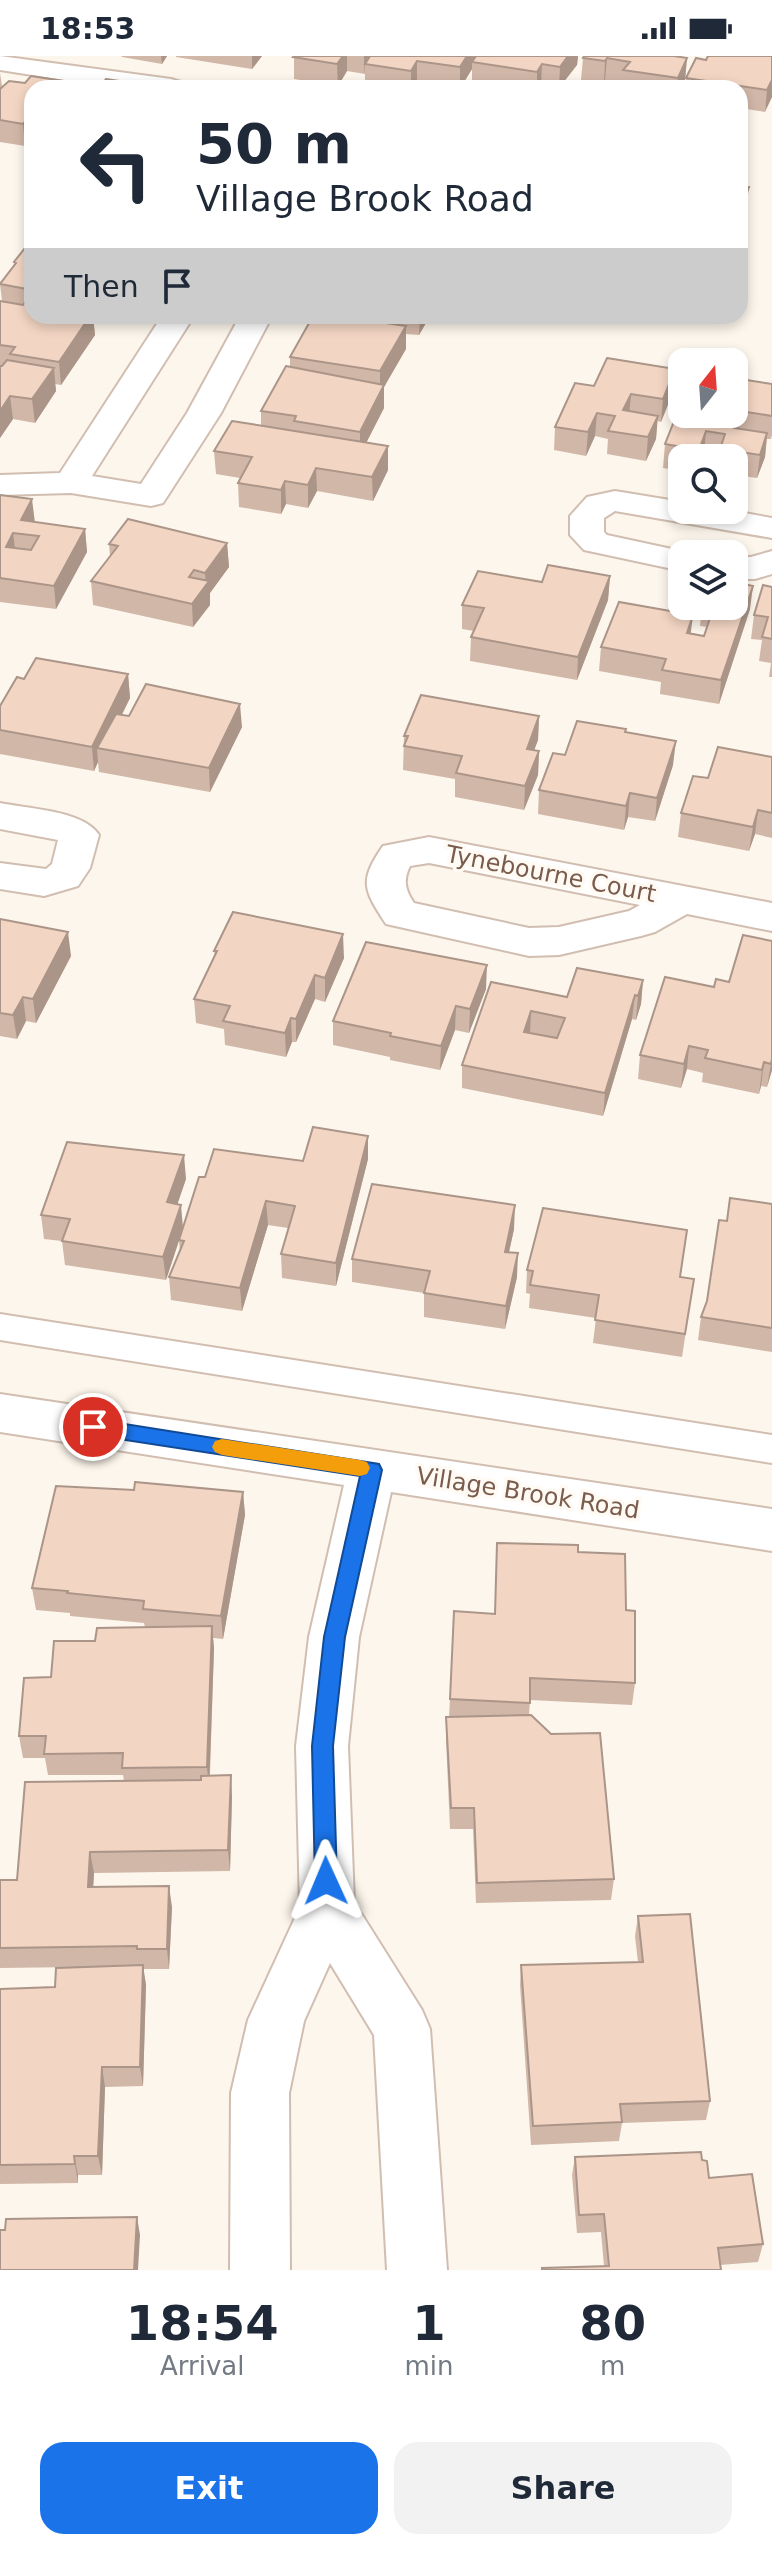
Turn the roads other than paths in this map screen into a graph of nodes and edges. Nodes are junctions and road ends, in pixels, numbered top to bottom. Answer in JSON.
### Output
{"nodes":[{"id":1,"x":0,"y":62,"type":"edge"},
{"id":2,"x":118,"y":80,"type":"edge"},
{"id":3,"x":173,"y":324,"type":"edge"},
{"id":4,"x":252,"y":324,"type":"edge"},
{"id":5,"x":71,"y":483,"type":"junction"},
{"id":6,"x":0,"y":485,"type":"edge"},
{"id":7,"x":772,"y":528,"type":"edge"},
{"id":8,"x":668,"y":557,"type":"edge"},
{"id":9,"x":772,"y":562,"type":"edge"},
{"id":10,"x":748,"y":568,"type":"edge"},
{"id":11,"x":0,"y":816,"type":"edge"},
{"id":12,"x":0,"y":876,"type":"edge"},
{"id":13,"x":680,"y":900,"type":"junction"},
{"id":14,"x":772,"y":917,"type":"edge"},
{"id":15,"x":0,"y":1327,"type":"edge"},
{"id":16,"x":0,"y":1413,"type":"edge"},
{"id":17,"x":772,"y":1449,"type":"edge"},
{"id":18,"x":372,"y":1470,"type":"junction"},
{"id":19,"x":772,"y":1530,"type":"edge"},
{"id":20,"x":327,"y":1908,"type":"junction"},
{"id":21,"x":260,"y":2270,"type":"edge"},
{"id":22,"x":417,"y":2270,"type":"edge"}],
"edges":[{"from":1,"to":2,"type":"street"},
{"from":3,"to":5,"type":"street"},
{"from":4,"to":5,"type":"street"},
{"from":5,"to":6,"type":"street"},
{"from":7,"to":8,"type":"street"},
{"from":9,"to":10,"type":"street"},
{"from":11,"to":12,"type":"street"},
{"from":13,"to":13,"type":"street","name":"Tynebourne Court"},
{"from":13,"to":14,"type":"street","name":"Tynebourne Court"},
{"from":15,"to":17,"type":"lane"},
{"from":16,"to":18,"type":"street","name":"Village Brook Road"},
{"from":18,"to":19,"type":"street","name":"Village Brook Road"},
{"from":18,"to":20,"type":"street"},
{"from":20,"to":21,"type":"street"},
{"from":20,"to":22,"type":"street"}]}
